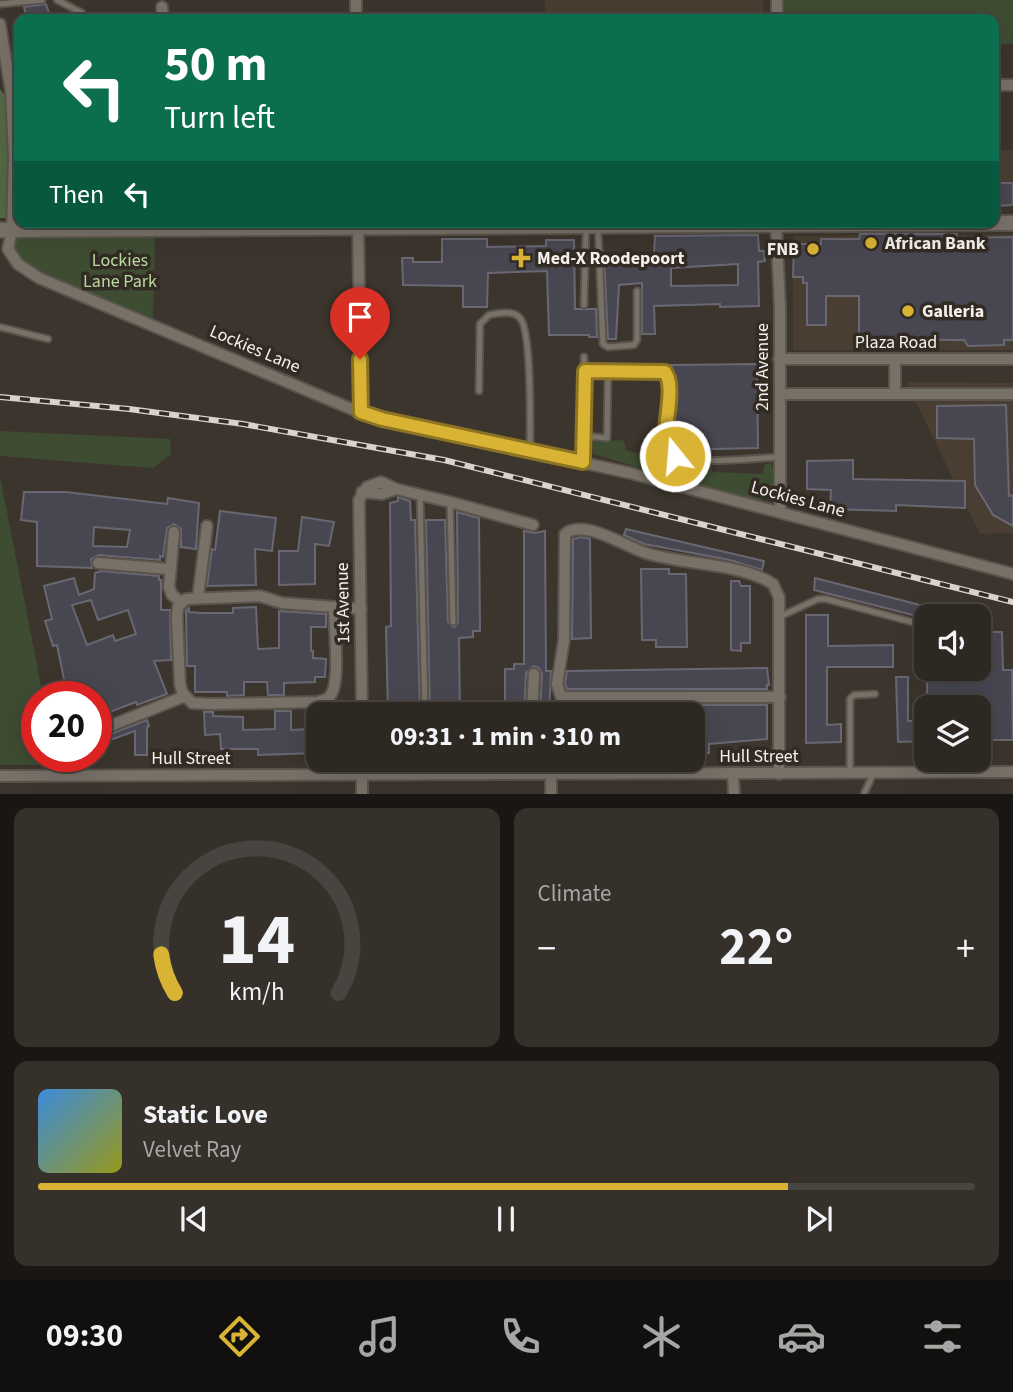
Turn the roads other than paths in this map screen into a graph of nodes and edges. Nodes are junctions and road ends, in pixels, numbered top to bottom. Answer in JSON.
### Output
{"nodes":[{"id":1,"x":42,"y":0,"type":"edge"},
{"id":2,"x":57,"y":0,"type":"edge"},
{"id":3,"x":0,"y":4,"type":"edge"},
{"id":4,"x":162,"y":7,"type":"dead end"},
{"id":5,"x":82,"y":13,"type":"dead end"},
{"id":6,"x":163,"y":14,"type":"edge"},
{"id":7,"x":0,"y":24,"type":"edge"},
{"id":8,"x":86,"y":228,"type":"edge"},
{"id":9,"x":358,"y":228,"type":"edge"},
{"id":10,"x":592,"y":228,"type":"edge"},
{"id":11,"x":592,"y":228,"type":"edge"},
{"id":12,"x":776,"y":228,"type":"edge"},
{"id":13,"x":6,"y":230,"type":"edge"},
{"id":14,"x":637,"y":291,"type":"dead end"},
{"id":15,"x":584,"y":305,"type":"dead end"},
{"id":16,"x":0,"y":327,"type":"edge"},
{"id":17,"x":48,"y":339,"type":"dead end"},
{"id":18,"x":584,"y":357,"type":"dead end"},
{"id":19,"x":779,"y":359,"type":"junction"},
{"id":20,"x":895,"y":359,"type":"junction"},
{"id":21,"x":1013,"y":359,"type":"edge"},
{"id":22,"x":585,"y":371,"type":"junction"},
{"id":23,"x":608,"y":371,"type":"junction"},
{"id":24,"x":479,"y":391,"type":"dead end"},
{"id":25,"x":780,"y":394,"type":"junction"},
{"id":26,"x":895,"y":394,"type":"junction"},
{"id":27,"x":1013,"y":394,"type":"edge"},
{"id":28,"x":361,"y":412,"type":"junction"},
{"id":29,"x":585,"y":436,"type":"junction"},
{"id":30,"x":530,"y":451,"type":"junction"},
{"id":31,"x":780,"y":457,"type":"junction"},
{"id":32,"x":583,"y":462,"type":"junction"},
{"id":33,"x":420,"y":495,"type":"junction"},
{"id":34,"x":450,"y":502,"type":"junction"},
{"id":35,"x":780,"y":512,"type":"junction"},
{"id":36,"x":533,"y":525,"type":"dead end"},
{"id":37,"x":207,"y":526,"type":"dead end"},
{"id":38,"x":174,"y":532,"type":"dead end"},
{"id":39,"x":98,"y":562,"type":"dead end"},
{"id":40,"x":169,"y":569,"type":"junction"},
{"id":41,"x":1013,"y":574,"type":"edge"},
{"id":42,"x":198,"y":597,"type":"junction"},
{"id":43,"x":181,"y":602,"type":"junction"},
{"id":44,"x":334,"y":607,"type":"junction"},
{"id":45,"x":361,"y":609,"type":"junction"},
{"id":46,"x":779,"y":617,"type":"junction"},
{"id":47,"x":453,"y":622,"type":"dead end"},
{"id":48,"x":912,"y":622,"type":"dead end"},
{"id":49,"x":534,"y":674,"type":"dead end"},
{"id":50,"x":875,"y":694,"type":"dead end"},
{"id":51,"x":185,"y":696,"type":"junction"},
{"id":52,"x":780,"y":697,"type":"junction"},
{"id":53,"x":362,"y":702,"type":"edge"},
{"id":54,"x":425,"y":702,"type":"edge"},
{"id":55,"x":533,"y":702,"type":"edge"},
{"id":56,"x":112,"y":725,"type":"edge"},
{"id":57,"x":1013,"y":772,"type":"edge"},
{"id":58,"x":873,"y":773,"type":"junction"},
{"id":59,"x":362,"y":774,"type":"junction"},
{"id":60,"x":530,"y":774,"type":"joint"},
{"id":61,"x":551,"y":774,"type":"junction"},
{"id":62,"x":733,"y":774,"type":"junction"},
{"id":63,"x":779,"y":774,"type":"junction"},
{"id":64,"x":850,"y":774,"type":"junction"},
{"id":65,"x":0,"y":776,"type":"edge"},
{"id":66,"x":362,"y":793,"type":"edge"},
{"id":67,"x":551,"y":793,"type":"edge"},
{"id":68,"x":734,"y":793,"type":"edge"},
{"id":69,"x":863,"y":793,"type":"edge"}],
"edges":[{"from":1,"to":3,"type":"lane"},
{"from":2,"to":5,"type":"lane"},
{"from":4,"to":6,"type":"street"},
{"from":7,"to":13,"type":"street"},
{"from":8,"to":13,"type":"street"},
{"from":9,"to":28,"type":"street"},
{"from":10,"to":14,"type":"lane"},
{"from":11,"to":15,"type":"lane"},
{"from":12,"to":19,"type":"street","name":"2nd Avenue"},
{"from":13,"to":28,"type":"street","name":"Lockies Lane"},
{"from":16,"to":17,"type":"lane"},
{"from":18,"to":22,"type":"lane"},
{"from":19,"to":20,"type":"street","name":"Plaza Road"},
{"from":19,"to":25,"type":"street","name":"2nd Avenue"},
{"from":20,"to":21,"type":"street","name":"Plaza Road"},
{"from":20,"to":26,"type":"street"},
{"from":22,"to":23,"type":"lane"},
{"from":22,"to":29,"type":"lane"},
{"from":23,"to":29,"type":"lane"},
{"from":23,"to":31,"type":"lane"},
{"from":24,"to":30,"type":"lane"},
{"from":25,"to":26,"type":"street"},
{"from":25,"to":31,"type":"street","name":"2nd Avenue"},
{"from":26,"to":27,"type":"street"},
{"from":28,"to":30,"type":"street","name":"Lockies Lane"},
{"from":29,"to":32,"type":"lane"},
{"from":30,"to":32,"type":"street","name":"Lockies Lane"},
{"from":31,"to":35,"type":"street","name":"2nd Avenue"},
{"from":32,"to":35,"type":"street","name":"Lockies Lane"},
{"from":33,"to":34,"type":"street"},
{"from":33,"to":45,"type":"street","name":"1st Avenue"},
{"from":33,"to":54,"type":"lane"},
{"from":34,"to":36,"type":"street"},
{"from":34,"to":47,"type":"lane"},
{"from":35,"to":41,"type":"street","name":"Lockies Lane"},
{"from":37,"to":42,"type":"street"},
{"from":38,"to":40,"type":"street"},
{"from":39,"to":40,"type":"street"},
{"from":40,"to":43,"type":"street"},
{"from":42,"to":43,"type":"street"},
{"from":42,"to":44,"type":"street"},
{"from":43,"to":51,"type":"street"},
{"from":44,"to":45,"type":"street"},
{"from":44,"to":51,"type":"street"},
{"from":45,"to":53,"type":"street","name":"1st Avenue"},
{"from":46,"to":48,"type":"lane"},
{"from":46,"to":52,"type":"street"},
{"from":46,"to":52,"type":"street"},
{"from":49,"to":55,"type":"street"},
{"from":50,"to":64,"type":"lane"},
{"from":51,"to":56,"type":"street"},
{"from":52,"to":63,"type":"street"},
{"from":57,"to":58,"type":"street","name":"Hull Street"},
{"from":58,"to":64,"type":"street","name":"Hull Street"},
{"from":58,"to":69,"type":"lane"},
{"from":59,"to":60,"type":"street","name":"Hull Street"},
{"from":59,"to":65,"type":"street","name":"Hull Street"},
{"from":59,"to":66,"type":"street"},
{"from":60,"to":61,"type":"street","name":"Hull Street"},
{"from":61,"to":62,"type":"street","name":"Hull Street"},
{"from":61,"to":67,"type":"street"},
{"from":62,"to":63,"type":"street","name":"Hull Street"},
{"from":62,"to":68,"type":"street"},
{"from":63,"to":64,"type":"street","name":"Hull Street"}]}
